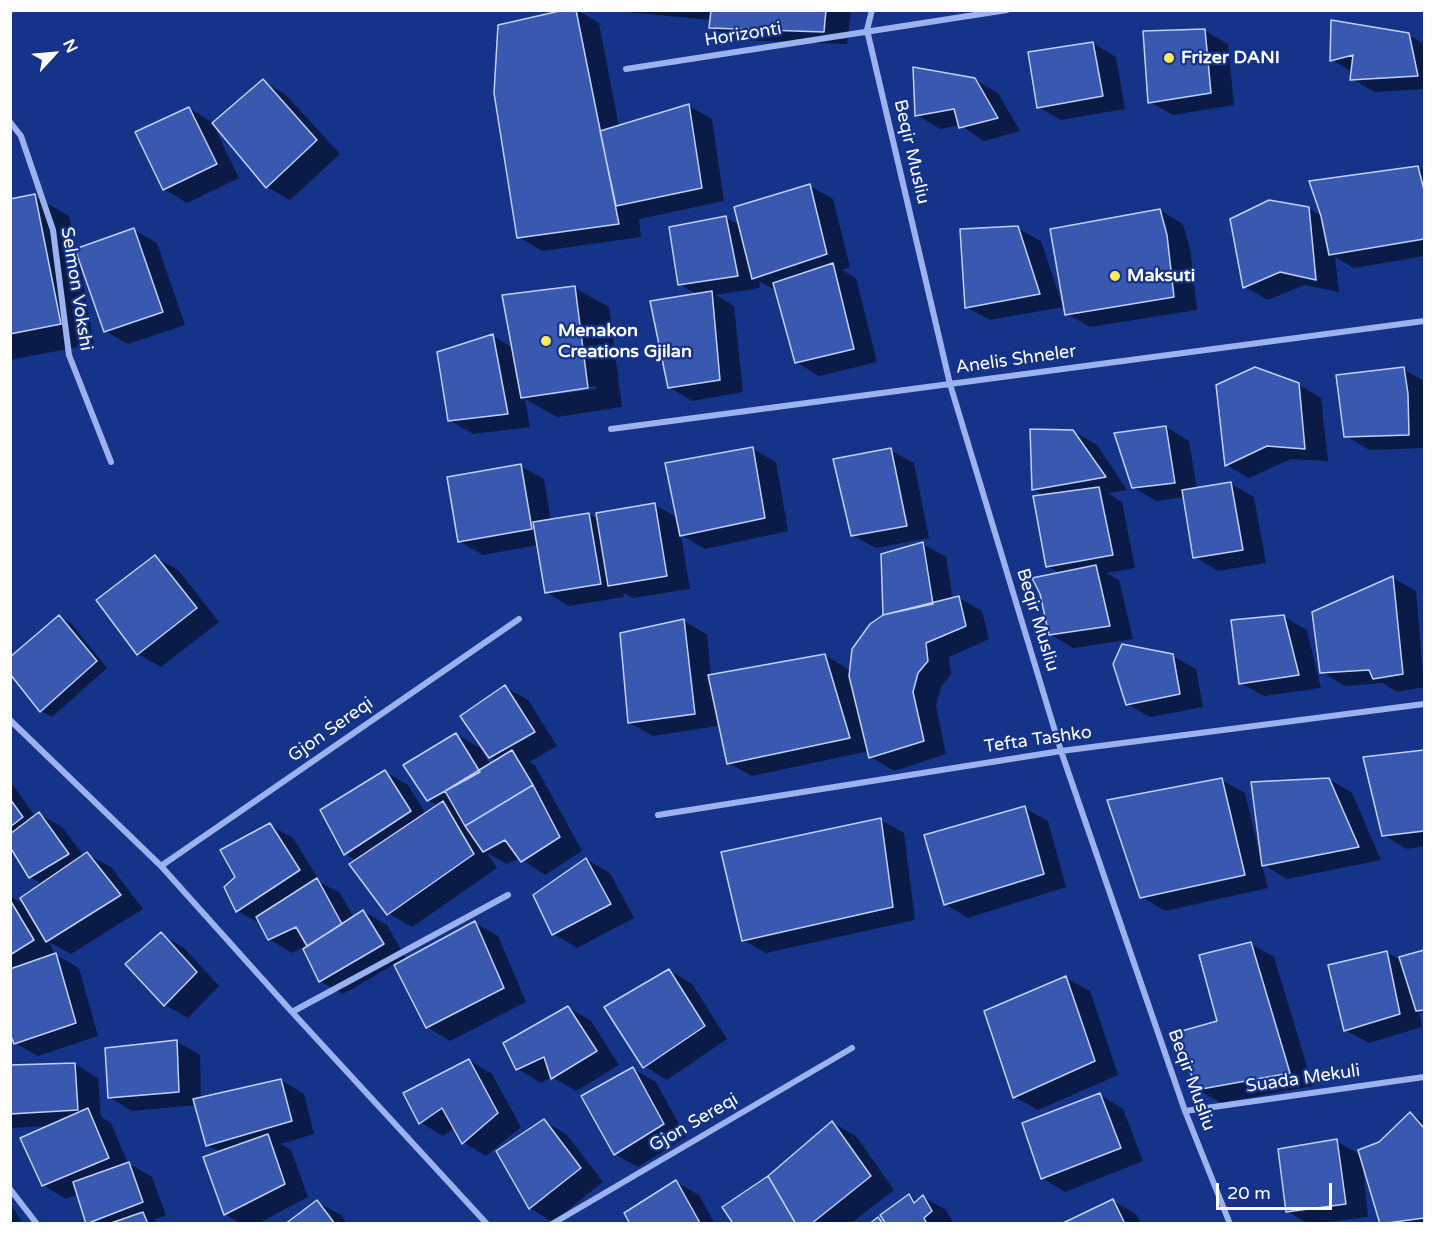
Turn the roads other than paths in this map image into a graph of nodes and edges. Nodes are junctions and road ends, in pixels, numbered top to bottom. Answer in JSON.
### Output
{"nodes":[{"id":1,"x":872,"y":10,"type":"edge"},
{"id":2,"x":1007,"y":10,"type":"edge"},
{"id":3,"x":867,"y":30,"type":"junction"},
{"id":4,"x":626,"y":69,"type":"dead end"},
{"id":5,"x":10,"y":122,"type":"edge"},
{"id":6,"x":1425,"y":321,"type":"edge"},
{"id":7,"x":950,"y":384,"type":"junction"},
{"id":8,"x":611,"y":429,"type":"dead end"},
{"id":9,"x":111,"y":462,"type":"dead end"},
{"id":10,"x":519,"y":619,"type":"dead end"},
{"id":11,"x":1425,"y":704,"type":"edge"},
{"id":12,"x":10,"y":720,"type":"edge"},
{"id":13,"x":1061,"y":751,"type":"junction"},
{"id":14,"x":658,"y":815,"type":"dead end"},
{"id":15,"x":160,"y":866,"type":"junction"},
{"id":16,"x":508,"y":895,"type":"dead end"},
{"id":17,"x":292,"y":1012,"type":"junction"},
{"id":18,"x":852,"y":1048,"type":"dead end"},
{"id":19,"x":1425,"y":1077,"type":"edge"},
{"id":20,"x":1185,"y":1111,"type":"junction"},
{"id":21,"x":10,"y":1189,"type":"edge"},
{"id":22,"x":37,"y":1224,"type":"edge"},
{"id":23,"x":487,"y":1224,"type":"edge"},
{"id":24,"x":552,"y":1224,"type":"edge"},
{"id":25,"x":1230,"y":1224,"type":"edge"}],
"edges":[{"from":1,"to":3,"type":"street","name":"Beqir Musliu"},
{"from":2,"to":3,"type":"street","name":"Horizonti"},
{"from":3,"to":4,"type":"street","name":"Horizonti"},
{"from":3,"to":7,"type":"street","name":"Beqir Musliu"},
{"from":5,"to":9,"type":"street","name":"Selmon Vokshi"},
{"from":6,"to":7,"type":"street","name":"Anelis Shneler"},
{"from":7,"to":8,"type":"street","name":"Anelis Shneler"},
{"from":7,"to":13,"type":"street","name":"Beqir Musliu"},
{"from":10,"to":15,"type":"street","name":"Gjon Sereqi"},
{"from":11,"to":13,"type":"street","name":"Tefta Tashko"},
{"from":12,"to":15,"type":"street"},
{"from":13,"to":14,"type":"street","name":"Tefta Tashko"},
{"from":13,"to":20,"type":"street","name":"Beqir Musliu"},
{"from":15,"to":17,"type":"street"},
{"from":16,"to":17,"type":"street"},
{"from":17,"to":23,"type":"street"},
{"from":18,"to":24,"type":"street","name":"Gjon Sereqi"},
{"from":19,"to":20,"type":"street","name":"Suada Mekuli"},
{"from":20,"to":25,"type":"street","name":"Beqir Musliu"},
{"from":21,"to":22,"type":"street"}]}
